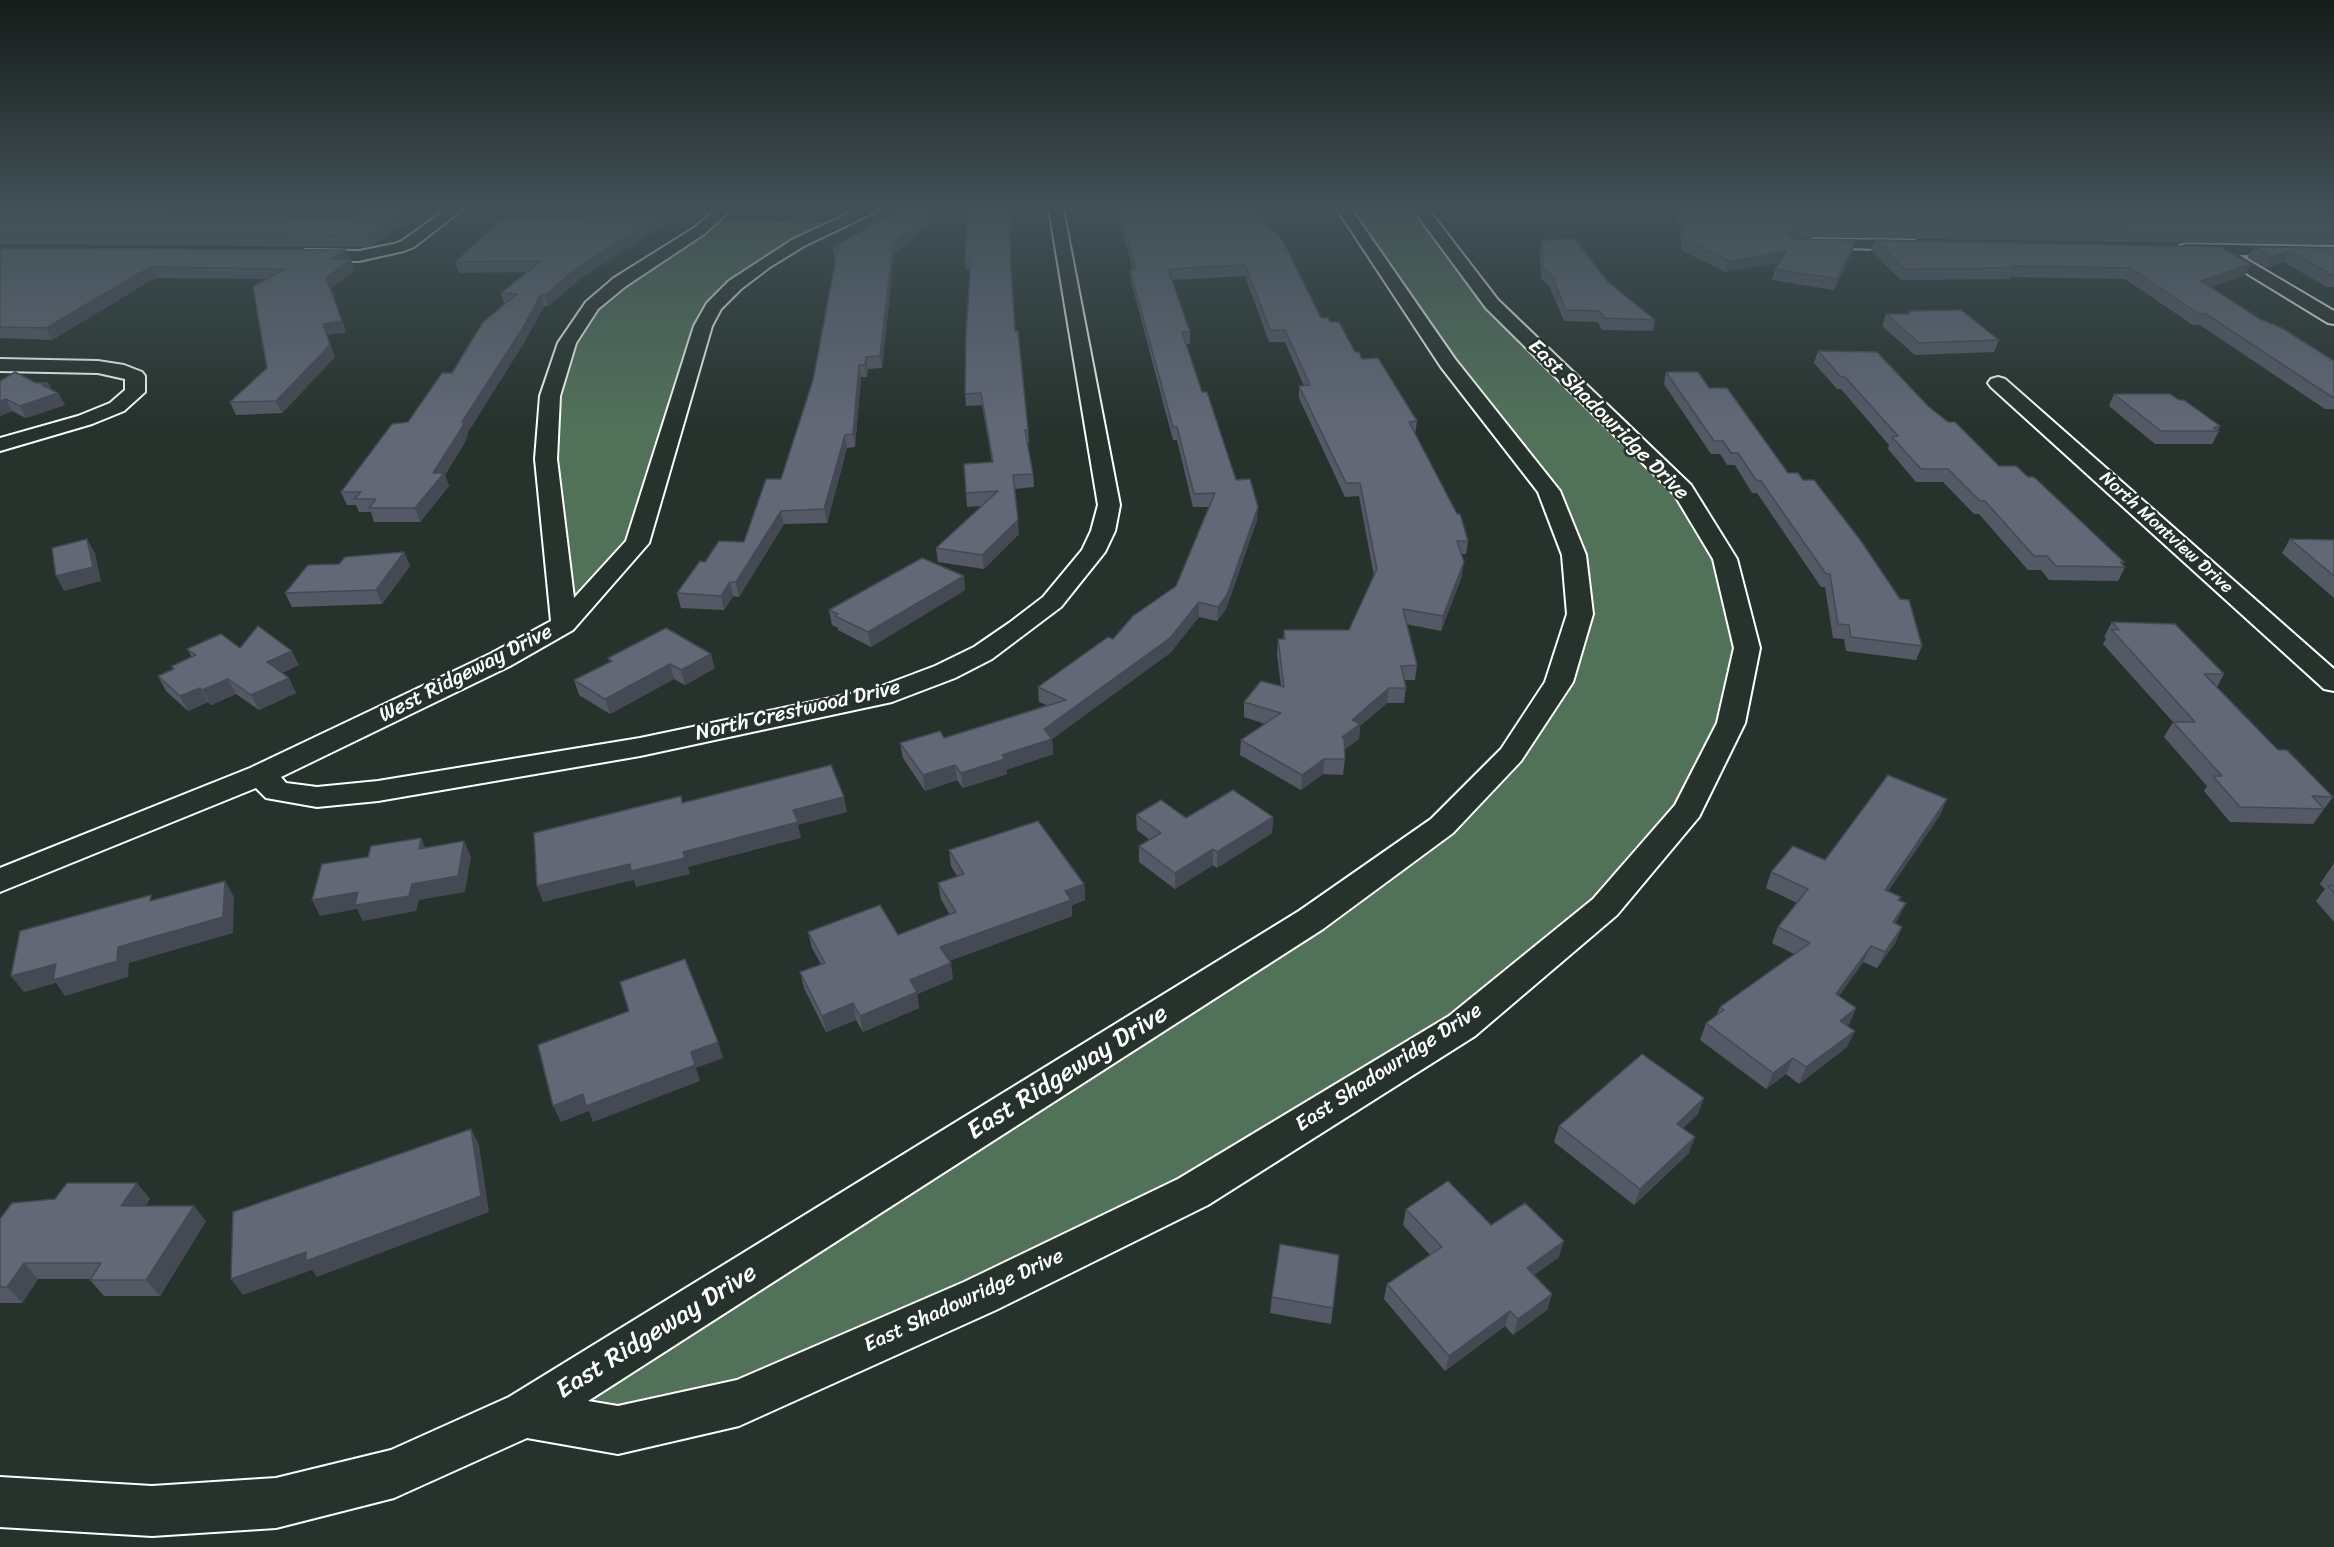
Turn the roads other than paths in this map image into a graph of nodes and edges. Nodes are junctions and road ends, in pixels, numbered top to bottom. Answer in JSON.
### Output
{"nodes":[{"id":1,"x":621,"y":281,"type":"edge"},
{"id":2,"x":740,"y":281,"type":"edge"},
{"id":3,"x":1069,"y":281,"type":"edge"},
{"id":4,"x":1393,"y":281,"type":"edge"},
{"id":5,"x":1475,"y":281,"type":"edge"},
{"id":6,"x":2270,"y":281,"type":"edge"},
{"id":7,"x":2334,"y":319,"type":"edge"},
{"id":8,"x":0,"y":365,"type":"edge"},
{"id":9,"x":1998,"y":383,"type":"dead end"},
{"id":10,"x":0,"y":446,"type":"edge"},
{"id":11,"x":564,"y":624,"type":"junction"},
{"id":12,"x":2334,"y":683,"type":"edge"},
{"id":13,"x":261,"y":775,"type":"junction"},
{"id":14,"x":0,"y":880,"type":"edge"},
{"id":15,"x":526,"y":1414,"type":"junction"},
{"id":16,"x":0,"y":1502,"type":"edge"}],
"edges":[{"from":1,"to":11,"type":"street"},
{"from":2,"to":11,"type":"street","name":"West Ridgeway Drive"},
{"from":3,"to":13,"type":"street","name":"North Crestwood Drive"},
{"from":4,"to":15,"type":"street","name":"East Ridgeway Drive"},
{"from":5,"to":15,"type":"street","name":"East Shadowridge Drive"},
{"from":6,"to":7,"type":"street"},
{"from":8,"to":10,"type":"street"},
{"from":9,"to":12,"type":"street","name":"North Montview Drive"},
{"from":11,"to":13,"type":"street","name":"West Ridgeway Drive"},
{"from":13,"to":14,"type":"street","name":"West Ridgeway Drive"},
{"from":15,"to":16,"type":"street","name":"East Ridgeway Drive"}]}
